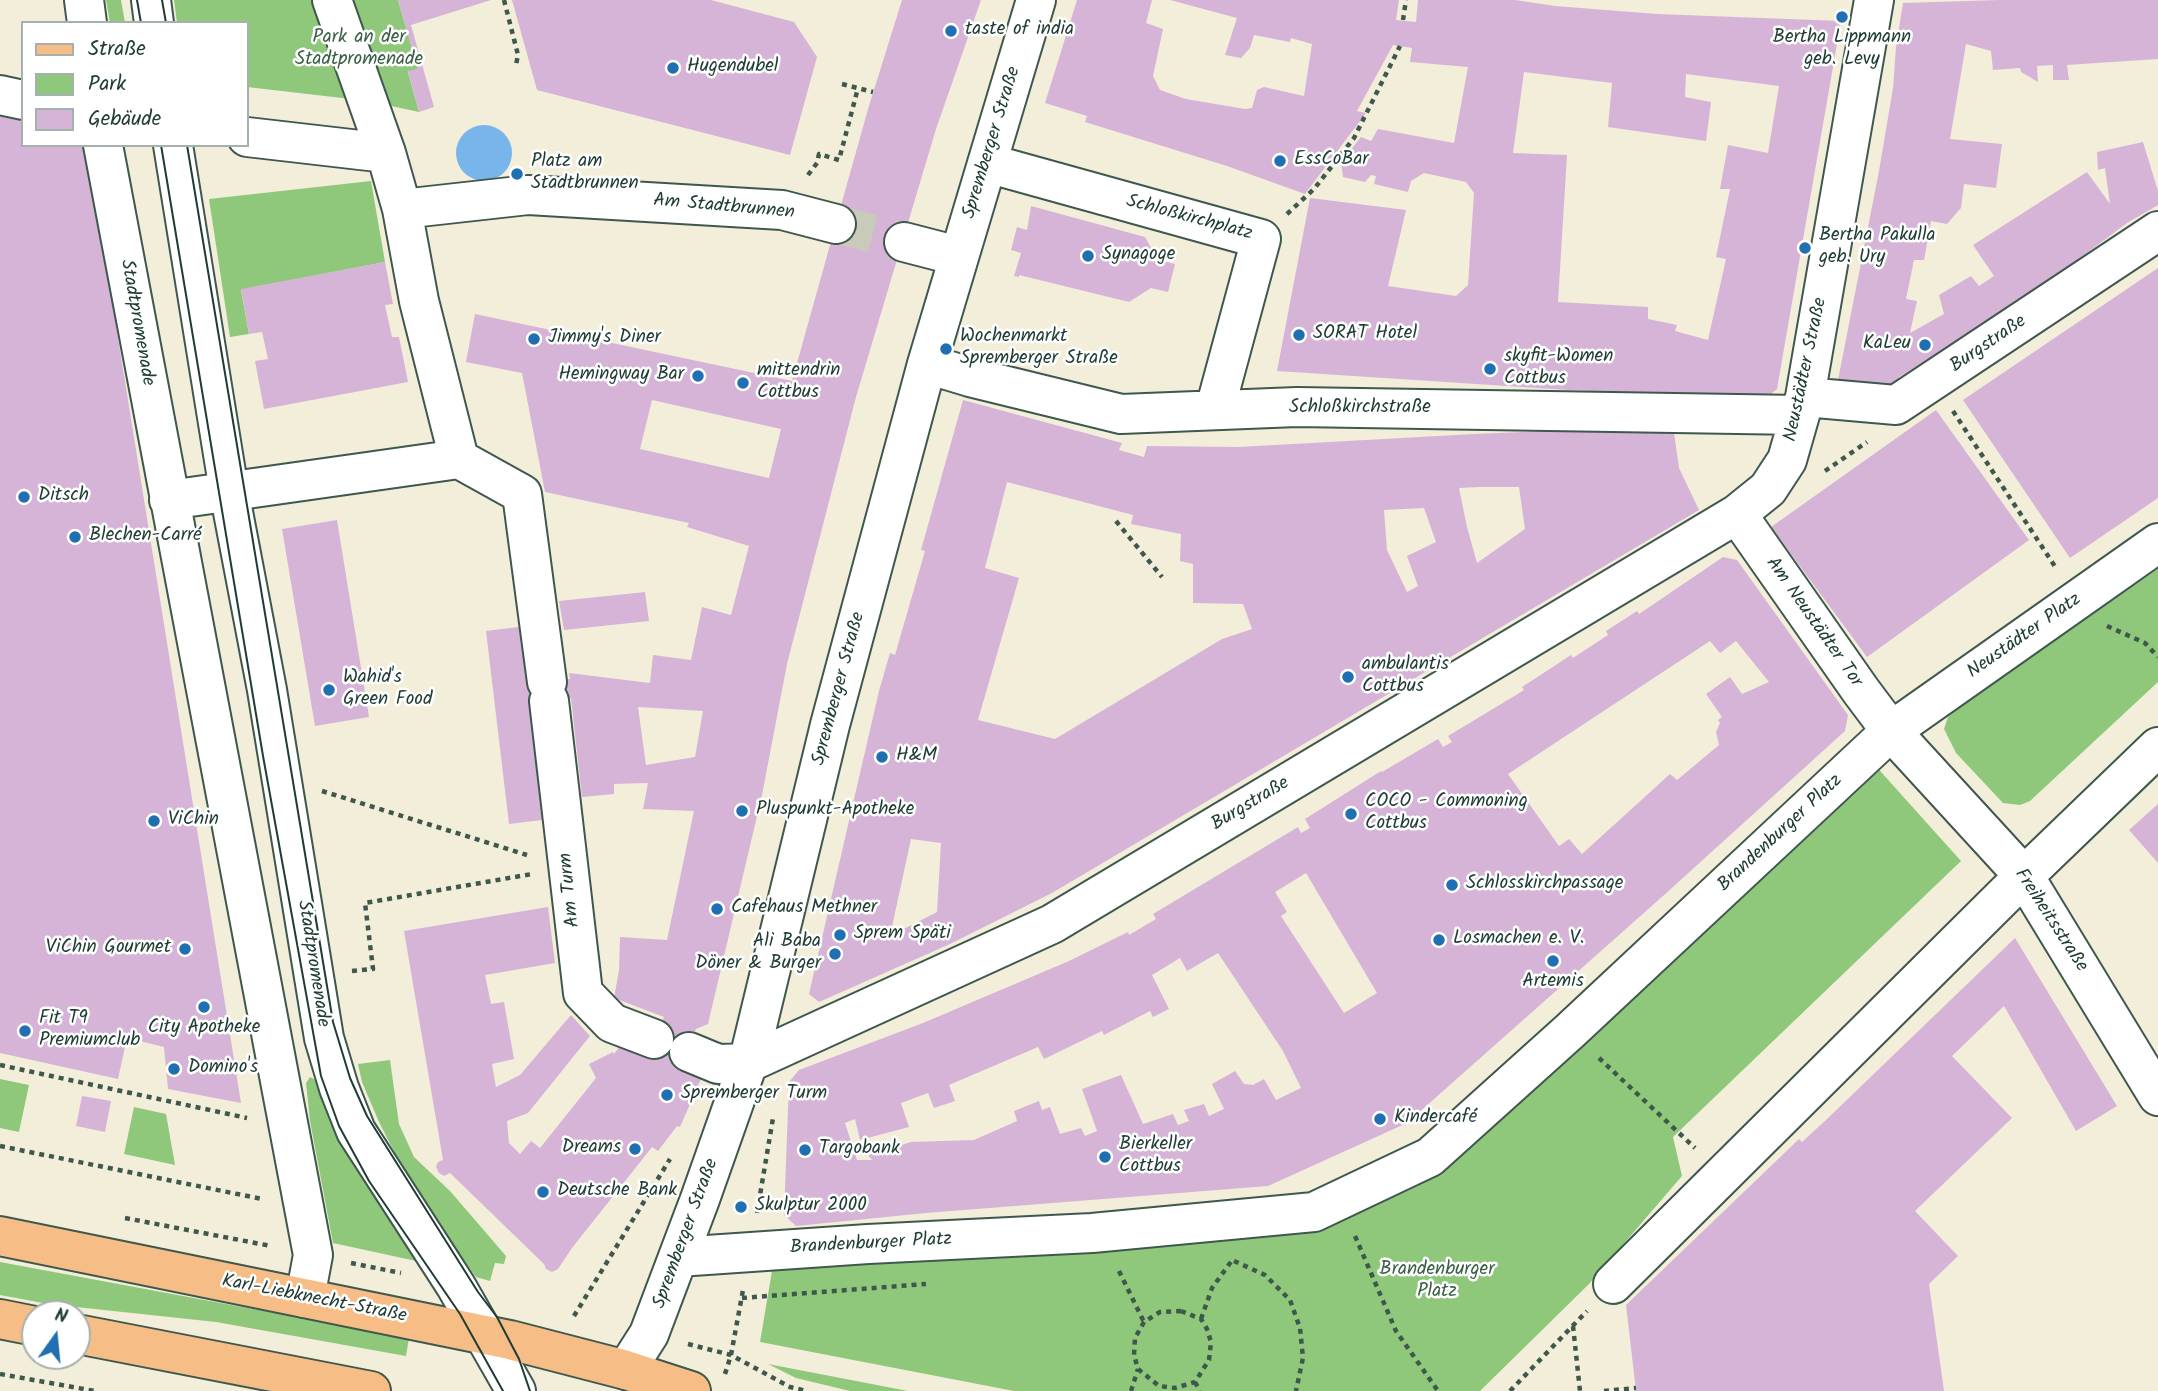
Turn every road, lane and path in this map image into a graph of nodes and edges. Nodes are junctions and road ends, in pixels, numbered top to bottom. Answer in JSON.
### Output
{"nodes":[{"id":1,"x":84,"y":0,"type":"edge"},
{"id":2,"x":151,"y":0,"type":"edge"},
{"id":3,"x":332,"y":0,"type":"edge"},
{"id":4,"x":504,"y":0,"type":"edge"},
{"id":5,"x":1036,"y":0,"type":"edge"},
{"id":6,"x":1406,"y":0,"type":"edge"},
{"id":7,"x":1874,"y":0,"type":"edge"},
{"id":8,"x":1403,"y":20,"type":"dead end"},
{"id":9,"x":87,"y":21,"type":"edge"},
{"id":10,"x":155,"y":21,"type":"edge"},
{"id":11,"x":1400,"y":46,"type":"dead end"},
{"id":12,"x":516,"y":65,"type":"dead end"},
{"id":13,"x":842,"y":84,"type":"dead end"},
{"id":14,"x":858,"y":88,"type":"junction"},
{"id":15,"x":873,"y":92,"type":"dead end"},
{"id":16,"x":0,"y":95,"type":"edge"},
{"id":17,"x":21,"y":100,"type":"edge"},
{"id":18,"x":248,"y":137,"type":"edge"},
{"id":19,"x":103,"y":147,"type":"edge"},
{"id":20,"x":173,"y":147,"type":"edge"},
{"id":21,"x":386,"y":153,"type":"junction"},
{"id":22,"x":987,"y":163,"type":"junction"},
{"id":23,"x":402,"y":209,"type":"junction"},
{"id":24,"x":782,"y":210,"type":"junction"},
{"id":25,"x":836,"y":224,"type":"tunnel mouth"},
{"id":26,"x":2158,"y":231,"type":"edge"},
{"id":27,"x":1261,"y":239,"type":"junction"},
{"id":28,"x":904,"y":242,"type":"tunnel mouth"},
{"id":29,"x":958,"y":256,"type":"junction"},
{"id":30,"x":927,"y":364,"type":"junction"},
{"id":31,"x":1937,"y":380,"type":"junction"},
{"id":32,"x":1802,"y":406,"type":"junction"},
{"id":33,"x":1215,"y":409,"type":"junction"},
{"id":34,"x":459,"y":459,"type":"junction"},
{"id":35,"x":229,"y":491,"type":"junction"},
{"id":36,"x":169,"y":500,"type":"junction"},
{"id":37,"x":1737,"y":514,"type":"junction"},
{"id":38,"x":1116,"y":521,"type":"dead end"},
{"id":39,"x":2158,"y":543,"type":"edge"},
{"id":40,"x":1162,"y":577,"type":"dead end"},
{"id":41,"x":2077,"y":600,"type":"junction"},
{"id":42,"x":2158,"y":657,"type":"edge"},
{"id":43,"x":1891,"y":731,"type":"junction"},
{"id":44,"x":2158,"y":747,"type":"edge"},
{"id":45,"x":316,"y":789,"type":"dead end"},
{"id":46,"x":568,"y":868,"type":"junction"},
{"id":47,"x":2024,"y":876,"type":"junction"},
{"id":48,"x":373,"y":968,"type":"dead end"},
{"id":49,"x":1570,"y":1031,"type":"junction"},
{"id":50,"x":748,"y":1063,"type":"junction"},
{"id":51,"x":0,"y":1065,"type":"edge"},
{"id":52,"x":2158,"y":1096,"type":"edge"},
{"id":53,"x":775,"y":1111,"type":"dead end"},
{"id":54,"x":289,"y":1126,"type":"junction"},
{"id":55,"x":1685,"y":1139,"type":"dead end"},
{"id":56,"x":0,"y":1146,"type":"edge"},
{"id":57,"x":672,"y":1155,"type":"dead end"},
{"id":58,"x":1339,"y":1200,"type":"junction"},
{"id":59,"x":304,"y":1207,"type":"junction"},
{"id":60,"x":1278,"y":1216,"type":"junction"},
{"id":61,"x":122,"y":1217,"type":"dead end"},
{"id":62,"x":0,"y":1236,"type":"edge"},
{"id":63,"x":750,"y":1252,"type":"junction"},
{"id":64,"x":313,"y":1255,"type":"junction"},
{"id":65,"x":678,"y":1257,"type":"junction"},
{"id":66,"x":1233,"y":1260,"type":"junction"},
{"id":67,"x":1220,"y":1261,"type":"dead end"},
{"id":68,"x":1130,"y":1268,"type":"dead end"},
{"id":69,"x":402,"y":1274,"type":"dead end"},
{"id":70,"x":937,"y":1283,"type":"dead end"},
{"id":71,"x":1613,"y":1284,"type":"joint"},
{"id":72,"x":305,"y":1298,"type":"junction"},
{"id":73,"x":742,"y":1298,"type":"junction"},
{"id":74,"x":574,"y":1317,"type":"dead end"},
{"id":75,"x":0,"y":1319,"type":"edge"},
{"id":76,"x":1201,"y":1319,"type":"junction"},
{"id":77,"x":1144,"y":1322,"type":"junction"},
{"id":78,"x":21,"y":1323,"type":"edge"},
{"id":79,"x":1573,"y":1326,"type":"junction"},
{"id":80,"x":485,"y":1335,"type":"junction"},
{"id":81,"x":91,"y":1337,"type":"edge"},
{"id":82,"x":1138,"y":1369,"type":"junction"},
{"id":83,"x":0,"y":1374,"type":"edge"},
{"id":84,"x":73,"y":1379,"type":"dead end"},
{"id":85,"x":620,"y":1380,"type":"edge"},
{"id":86,"x":1195,"y":1382,"type":"junction"},
{"id":87,"x":71,"y":1387,"type":"junction"},
{"id":88,"x":1636,"y":1388,"type":"dead end"},
{"id":89,"x":96,"y":1391,"type":"edge"},
{"id":90,"x":371,"y":1391,"type":"edge"},
{"id":91,"x":516,"y":1391,"type":"edge"},
{"id":92,"x":691,"y":1391,"type":"edge"},
{"id":93,"x":807,"y":1391,"type":"edge"},
{"id":94,"x":1131,"y":1391,"type":"edge"},
{"id":95,"x":1200,"y":1391,"type":"edge"},
{"id":96,"x":1296,"y":1391,"type":"edge"},
{"id":97,"x":1438,"y":1391,"type":"edge"},
{"id":98,"x":1510,"y":1391,"type":"edge"},
{"id":99,"x":1580,"y":1391,"type":"edge"},
{"id":100,"x":1604,"y":1391,"type":"edge"}],
"edges":[{"from":1,"to":9,"type":"street"},
{"from":2,"to":10,"type":"street"},
{"from":3,"to":21,"type":"street"},
{"from":4,"to":12,"type":"path"},
{"from":5,"to":22,"type":"street","name":"Spremberger Straße"},
{"from":6,"to":8,"type":"path"},
{"from":7,"to":32,"type":"street","name":"Neustädter Straße"},
{"from":11,"to":27,"type":"path"},
{"from":13,"to":14,"type":"path"},
{"from":14,"to":15,"type":"path"},
{"from":14,"to":24,"type":"path"},
{"from":16,"to":17,"type":"street"},
{"from":18,"to":21,"type":"street"},
{"from":19,"to":36,"type":"street","name":"Stadtpromenade"},
{"from":20,"to":35,"type":"street","name":"Stadtpromenade"},
{"from":21,"to":23,"type":"street"},
{"from":22,"to":27,"type":"street","name":"Schloßkirchplatz"},
{"from":22,"to":29,"type":"street","name":"Spremberger Straße"},
{"from":23,"to":24,"type":"street","name":"Am Stadtbrunnen"},
{"from":23,"to":34,"type":"street"},
{"from":24,"to":25,"type":"street","name":"Am Stadtbrunnen"},
{"from":26,"to":31,"type":"street","name":"Burgstraße"},
{"from":27,"to":33,"type":"street","name":"Schloßkirchplatz"},
{"from":28,"to":29,"type":"street"},
{"from":29,"to":30,"type":"street","name":"Spremberger Straße"},
{"from":30,"to":33,"type":"street","name":"Schloßkirchstraße"},
{"from":30,"to":50,"type":"street","name":"Spremberger Straße"},
{"from":31,"to":32,"type":"street","name":"Burgstraße"},
{"from":31,"to":41,"type":"path"},
{"from":32,"to":33,"type":"street","name":"Schloßkirchstraße"},
{"from":32,"to":37,"type":"street","name":"Neustädter Straße"},
{"from":34,"to":35,"type":"street"},
{"from":34,"to":46,"type":"street","name":"Am Turm"},
{"from":35,"to":36,"type":"street"},
{"from":35,"to":80,"type":"street","name":"Stadtpromenade"},
{"from":36,"to":54,"type":"street","name":"Stadtpromenade"},
{"from":37,"to":43,"type":"street","name":"Am Neustädter Tor"},
{"from":37,"to":50,"type":"street","name":"Burgstraße"},
{"from":38,"to":40,"type":"path"},
{"from":39,"to":41,"type":"street","name":"Neustädter Platz"},
{"from":41,"to":42,"type":"path"},
{"from":41,"to":43,"type":"street","name":"Neustädter Platz"},
{"from":43,"to":47,"type":"street","name":"Freiheitsstraße"},
{"from":43,"to":49,"type":"street","name":"Brandenburger Platz"},
{"from":44,"to":47,"type":"street"},
{"from":45,"to":46,"type":"path"},
{"from":46,"to":48,"type":"path"},
{"from":46,"to":50,"type":"street","name":"Am Turm"},
{"from":47,"to":52,"type":"street","name":"Freiheitsstraße"},
{"from":47,"to":71,"type":"street"},
{"from":49,"to":55,"type":"path"},
{"from":49,"to":58,"type":"street","name":"Brandenburger Platz"},
{"from":50,"to":65,"type":"street","name":"Spremberger Straße"},
{"from":51,"to":54,"type":"path"},
{"from":53,"to":63,"type":"path"},
{"from":54,"to":59,"type":"street","name":"Stadtpromenade"},
{"from":56,"to":59,"type":"path"},
{"from":57,"to":74,"type":"path"},
{"from":58,"to":60,"type":"street","name":"Brandenburger Platz"},
{"from":58,"to":97,"type":"path"},
{"from":59,"to":64,"type":"street","name":"Stadtpromenade"},
{"from":60,"to":63,"type":"street","name":"Brandenburger Platz"},
{"from":60,"to":66,"type":"path"},
{"from":61,"to":64,"type":"path"},
{"from":62,"to":72,"type":"main road","name":"Karl-Liebknecht-Straße"},
{"from":63,"to":65,"type":"street","name":"Brandenburger Platz"},
{"from":63,"to":73,"type":"path"},
{"from":64,"to":69,"type":"path"},
{"from":64,"to":72,"type":"street"},
{"from":65,"to":85,"type":"street","name":"Spremberger Straße"},
{"from":66,"to":67,"type":"path"},
{"from":66,"to":76,"type":"path"},
{"from":66,"to":96,"type":"path"},
{"from":68,"to":77,"type":"path"},
{"from":70,"to":73,"type":"path"},
{"from":71,"to":79,"type":"path"},
{"from":72,"to":80,"type":"main road","name":"Karl-Liebknecht-Straße"},
{"from":73,"to":93,"type":"path"},
{"from":75,"to":78,"type":"main road"},
{"from":76,"to":77,"type":"path"},
{"from":76,"to":86,"type":"path"},
{"from":77,"to":82,"type":"path"},
{"from":79,"to":98,"type":"path"},
{"from":79,"to":99,"type":"path"},
{"from":80,"to":85,"type":"main road","name":"Karl-Liebknecht-Straße"},
{"from":80,"to":91,"type":"street","name":"Stadtpromenade"},
{"from":81,"to":90,"type":"main road"},
{"from":82,"to":86,"type":"path"},
{"from":82,"to":94,"type":"path"},
{"from":83,"to":87,"type":"path"},
{"from":84,"to":87,"type":"path"},
{"from":85,"to":92,"type":"main road"},
{"from":86,"to":95,"type":"path"},
{"from":87,"to":89,"type":"path"},
{"from":88,"to":100,"type":"path"}]}
